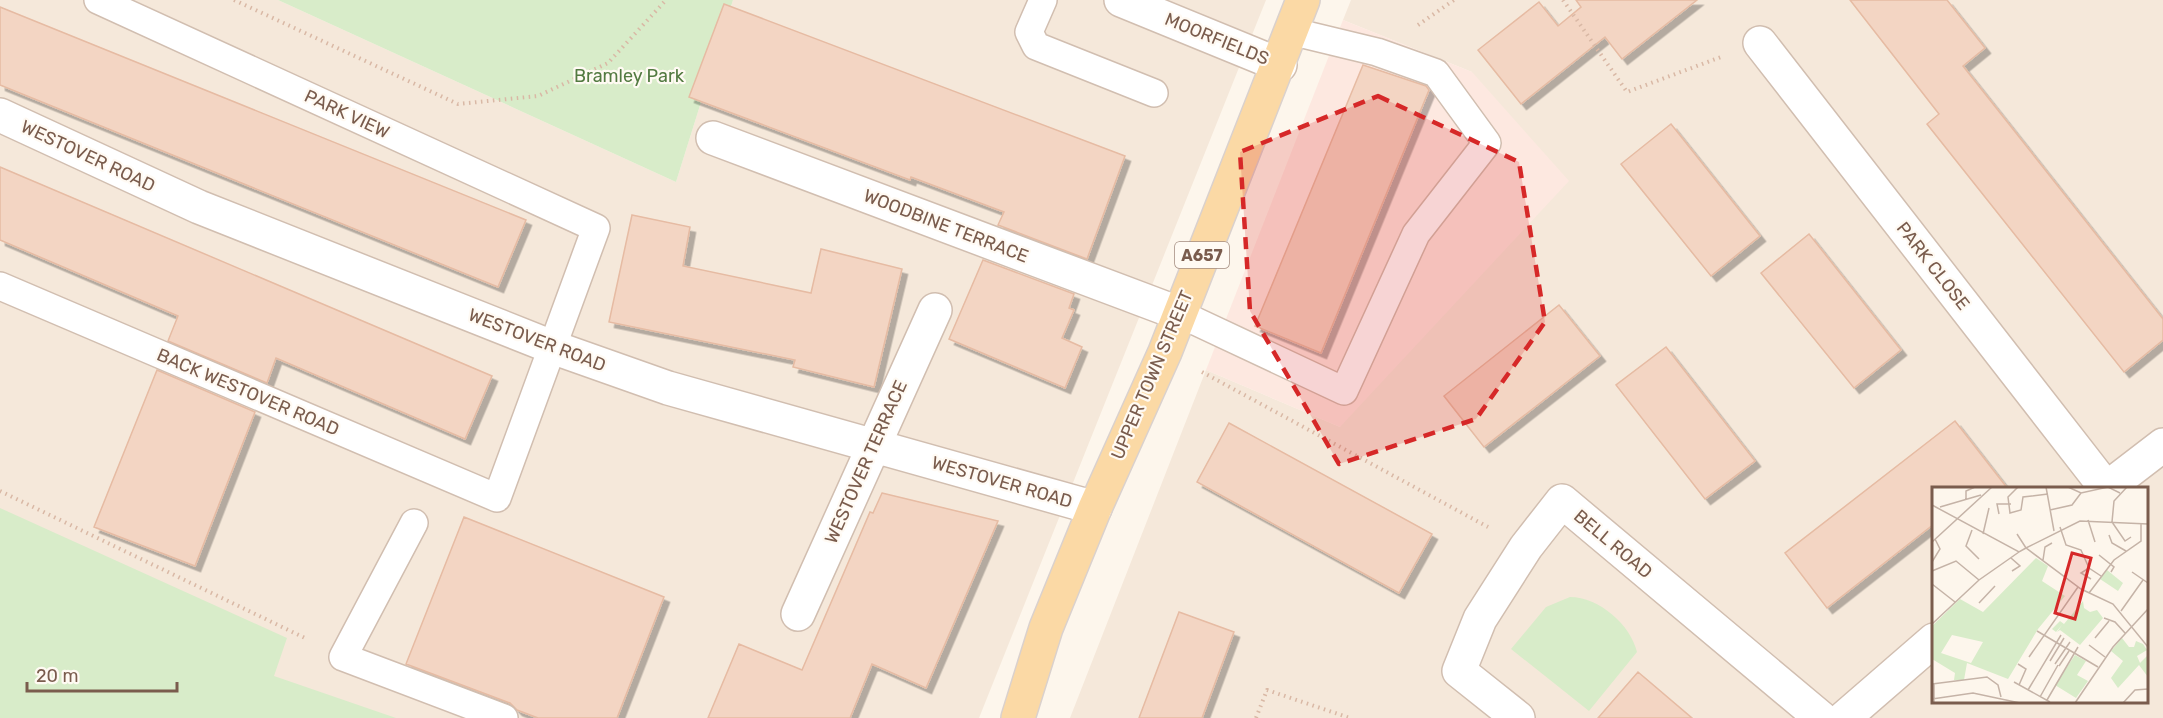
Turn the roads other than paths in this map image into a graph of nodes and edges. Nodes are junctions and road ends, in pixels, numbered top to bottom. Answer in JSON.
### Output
{"nodes":[{"id":1,"x":98,"y":0,"type":"edge"},
{"id":2,"x":1042,"y":0,"type":"edge"},
{"id":3,"x":1121,"y":0,"type":"edge"},
{"id":4,"x":1303,"y":0,"type":"edge"},
{"id":5,"x":1290,"y":31,"type":"junction"},
{"id":6,"x":1760,"y":43,"type":"road end"},
{"id":7,"x":1280,"y":65,"type":"junction"},
{"id":8,"x":1154,"y":93,"type":"dead end"},
{"id":9,"x":0,"y":115,"type":"edge"},
{"id":10,"x":713,"y":138,"type":"dead end"},
{"id":11,"x":0,"y":286,"type":"edge"},
{"id":12,"x":935,"y":310,"type":"dead end"},
{"id":13,"x":1178,"y":313,"type":"junction"},
{"id":14,"x":552,"y":347,"type":"junction"},
{"id":15,"x":2163,"y":445,"type":"edge"},
{"id":16,"x":873,"y":446,"type":"junction"},
{"id":17,"x":2104,"y":487,"type":"edge"},
{"id":18,"x":2109,"y":487,"type":"edge"},
{"id":19,"x":1095,"y":508,"type":"junction"},
{"id":20,"x":414,"y":523,"type":"dead end"},
{"id":21,"x":798,"y":614,"type":"dead end"},
{"id":22,"x":1932,"y":642,"type":"edge"},
{"id":23,"x":504,"y":718,"type":"edge"},
{"id":24,"x":1018,"y":718,"type":"edge"},
{"id":25,"x":1518,"y":718,"type":"edge"},
{"id":26,"x":1821,"y":718,"type":"edge"},
{"id":27,"x":1844,"y":718,"type":"edge"}],
"edges":[{"from":1,"to":14,"type":"lane","name":"PARK VIEW"},
{"from":2,"to":8,"type":"lane"},
{"from":3,"to":7,"type":"street","name":"MOORFIELDS"},
{"from":4,"to":5,"type":"main road","name":"UPPER TOWN STREET","number":"A657"},
{"from":5,"to":7,"type":"main road","name":"UPPER TOWN STREET","number":"A657"},
{"from":5,"to":13,"type":"lane"},
{"from":6,"to":17,"type":"street","name":"PARK CLOSE"},
{"from":7,"to":13,"type":"main road","name":"UPPER TOWN STREET","number":"A657"},
{"from":9,"to":14,"type":"street","name":"WESTOVER ROAD"},
{"from":10,"to":13,"type":"street","name":"WOODBINE TERRACE"},
{"from":11,"to":14,"type":"lane","name":"BACK WESTOVER ROAD"},
{"from":12,"to":16,"type":"street","name":"WESTOVER TERRACE"},
{"from":13,"to":19,"type":"main road","name":"UPPER TOWN STREET","number":"A657"},
{"from":14,"to":16,"type":"street","name":"WESTOVER ROAD"},
{"from":15,"to":18,"type":"street"},
{"from":16,"to":19,"type":"street","name":"WESTOVER ROAD"},
{"from":16,"to":21,"type":"street","name":"WESTOVER TERRACE"},
{"from":19,"to":24,"type":"main road","name":"UPPER TOWN STREET","number":"A657"},
{"from":20,"to":23,"type":"lane"},
{"from":22,"to":27,"type":"street"},
{"from":25,"to":26,"type":"street","name":"BELL ROAD"}]}
